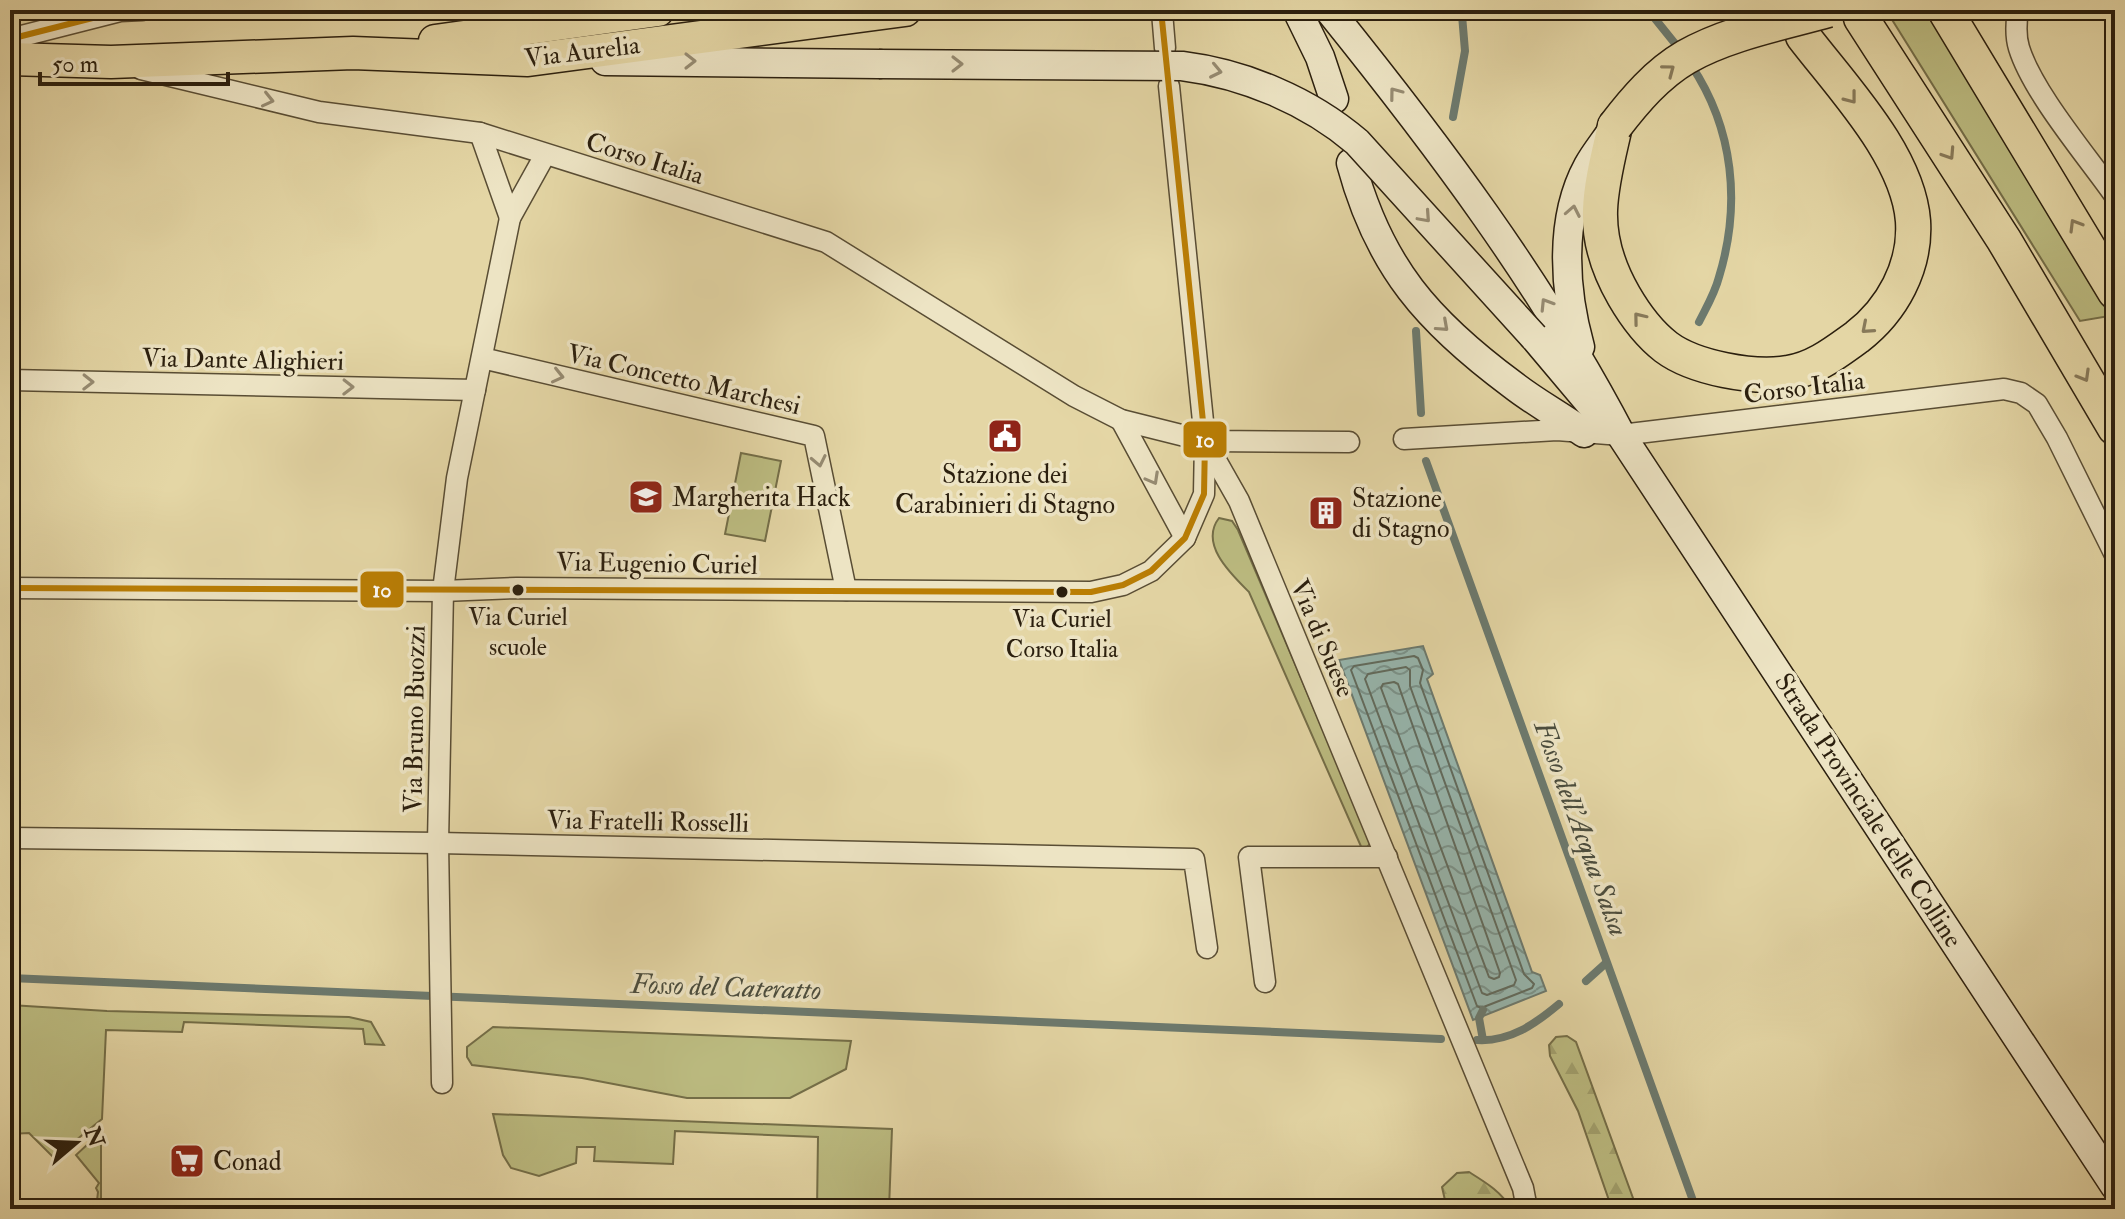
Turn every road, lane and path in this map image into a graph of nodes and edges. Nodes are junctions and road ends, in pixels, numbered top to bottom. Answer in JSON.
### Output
{"nodes":[{"id":1,"x":142,"y":10,"type":"edge"},
{"id":2,"x":658,"y":10,"type":"edge"},
{"id":3,"x":905,"y":10,"type":"edge"},
{"id":4,"x":1297,"y":10,"type":"edge"},
{"id":5,"x":1329,"y":10,"type":"edge"},
{"id":6,"x":1828,"y":10,"type":"edge"},
{"id":7,"x":2018,"y":10,"type":"edge"},
{"id":8,"x":1162,"y":12,"type":"dead end"},
{"id":9,"x":1946,"y":12,"type":"dead end"},
{"id":10,"x":1861,"y":18,"type":"dead end"},
{"id":11,"x":1803,"y":36,"type":"dead end"},
{"id":12,"x":10,"y":39,"type":"edge"},
{"id":13,"x":1165,"y":48,"type":"dead end"},
{"id":14,"x":353,"y":53,"type":"junction"},
{"id":15,"x":10,"y":59,"type":"edge"},
{"id":16,"x":528,"y":60,"type":"junction"},
{"id":17,"x":111,"y":62,"type":"junction"},
{"id":18,"x":1169,"y":86,"type":"dead end"},
{"id":19,"x":1334,"y":99,"type":"dead end"},
{"id":20,"x":1615,"y":126,"type":"junction"},
{"id":21,"x":480,"y":133,"type":"junction"},
{"id":22,"x":545,"y":155,"type":"junction"},
{"id":23,"x":1351,"y":163,"type":"dead end"},
{"id":24,"x":2115,"y":196,"type":"edge"},
{"id":25,"x":510,"y":218,"type":"junction"},
{"id":26,"x":2115,"y":292,"type":"edge"},
{"id":27,"x":482,"y":358,"type":"junction"},
{"id":28,"x":1587,"y":370,"type":"junction"},
{"id":29,"x":10,"y":380,"type":"edge"},
{"id":30,"x":475,"y":390,"type":"junction"},
{"id":31,"x":2109,"y":418,"type":"edge"},
{"id":32,"x":1121,"y":420,"type":"junction"},
{"id":33,"x":1584,"y":433,"type":"junction"},
{"id":34,"x":1621,"y":435,"type":"junction"},
{"id":35,"x":1404,"y":439,"type":"dead end"},
{"id":36,"x":1205,"y":441,"type":"junction"},
{"id":37,"x":1349,"y":442,"type":"dead end"},
{"id":38,"x":1185,"y":538,"type":"junction"},
{"id":39,"x":2115,"y":555,"type":"edge"},
{"id":40,"x":10,"y":588,"type":"edge"},
{"id":41,"x":846,"y":590,"type":"junction"},
{"id":42,"x":443,"y":591,"type":"junction"},
{"id":43,"x":10,"y":838,"type":"edge"},
{"id":44,"x":438,"y":843,"type":"junction"},
{"id":45,"x":1387,"y":857,"type":"junction"},
{"id":46,"x":1207,"y":948,"type":"dead end"},
{"id":47,"x":1265,"y":982,"type":"dead end"},
{"id":48,"x":442,"y":1083,"type":"dead end"},
{"id":49,"x":2115,"y":1186,"type":"edge"},
{"id":50,"x":1527,"y":1209,"type":"edge"}],
"edges":[{"from":1,"to":12,"type":"street"},
{"from":2,"to":14,"type":"main road","name":"Via Aurelia"},
{"from":3,"to":16,"type":"main road","name":"Via Aurelia"},
{"from":4,"to":19,"type":"main road"},
{"from":28,"to":5,"type":"main road","one_way":true},
{"from":20,"to":6,"type":"highway","one_way":true,"bridge":true},
{"from":7,"to":24,"type":"street"},
{"from":8,"to":13,"type":"street"},
{"from":26,"to":9,"type":"highway","one_way":true},
{"from":10,"to":31,"type":"highway","one_way":true},
{"from":11,"to":20,"type":"highway","one_way":true},
{"from":14,"to":16,"type":"main road","name":"Via Aurelia"},
{"from":14,"to":17,"type":"main road","name":"Via Aurelia"},
{"from":15,"to":17,"type":"main road","name":"Via Aurelia"},
{"from":16,"to":34,"type":"main road","one_way":true,"bridge":true},
{"from":17,"to":21,"type":"street","name":"Corso Italia","one_way":true},
{"from":18,"to":36,"type":"street","name":"Via Eugenio Curiel"},
{"from":28,"to":20,"type":"main road","one_way":true},
{"from":21,"to":22,"type":"street","name":"Corso Italia"},
{"from":21,"to":25,"type":"street"},
{"from":22,"to":25,"type":"street","name":"Via Bruno Buozzi"},
{"from":22,"to":32,"type":"street","name":"Corso Italia"},
{"from":23,"to":33,"type":"main road","one_way":true},
{"from":25,"to":27,"type":"street","name":"Via Bruno Buozzi"},
{"from":27,"to":30,"type":"street","name":"Via Bruno Buozzi"},
{"from":27,"to":41,"type":"street","name":"Via Concetto Marchesi","one_way":true},
{"from":28,"to":34,"type":"main road"},
{"from":29,"to":30,"type":"street","name":"Via Dante Alighieri","one_way":true},
{"from":30,"to":42,"type":"street","name":"Via Bruno Buozzi"},
{"from":32,"to":36,"type":"street","name":"Corso Italia"},
{"from":32,"to":38,"type":"street","one_way":true},
{"from":33,"to":34,"type":"street","name":"Corso Italia"},
{"from":33,"to":35,"type":"street","name":"Corso Italia"},
{"from":34,"to":39,"type":"street","name":"Corso Italia"},
{"from":34,"to":49,"type":"main road","name":"Strada Provinciale delle Colline"},
{"from":36,"to":37,"type":"street","name":"Corso Italia"},
{"from":36,"to":38,"type":"street","name":"Via Eugenio Curiel"},
{"from":36,"to":45,"type":"street","name":"Via di Suese"},
{"from":38,"to":41,"type":"street","name":"Via Eugenio Curiel"},
{"from":40,"to":42,"type":"street","name":"Via Eugenio Curiel"},
{"from":41,"to":42,"type":"street","name":"Via Eugenio Curiel"},
{"from":42,"to":44,"type":"street","name":"Via Bruno Buozzi"},
{"from":43,"to":44,"type":"street","name":"Via Fratelli Rosselli"},
{"from":44,"to":46,"type":"street","name":"Via Fratelli Rosselli"},
{"from":44,"to":48,"type":"street","name":"Via Bruno Buozzi"},
{"from":45,"to":47,"type":"street"},
{"from":45,"to":50,"type":"street","name":"Via di Suese"}]}
